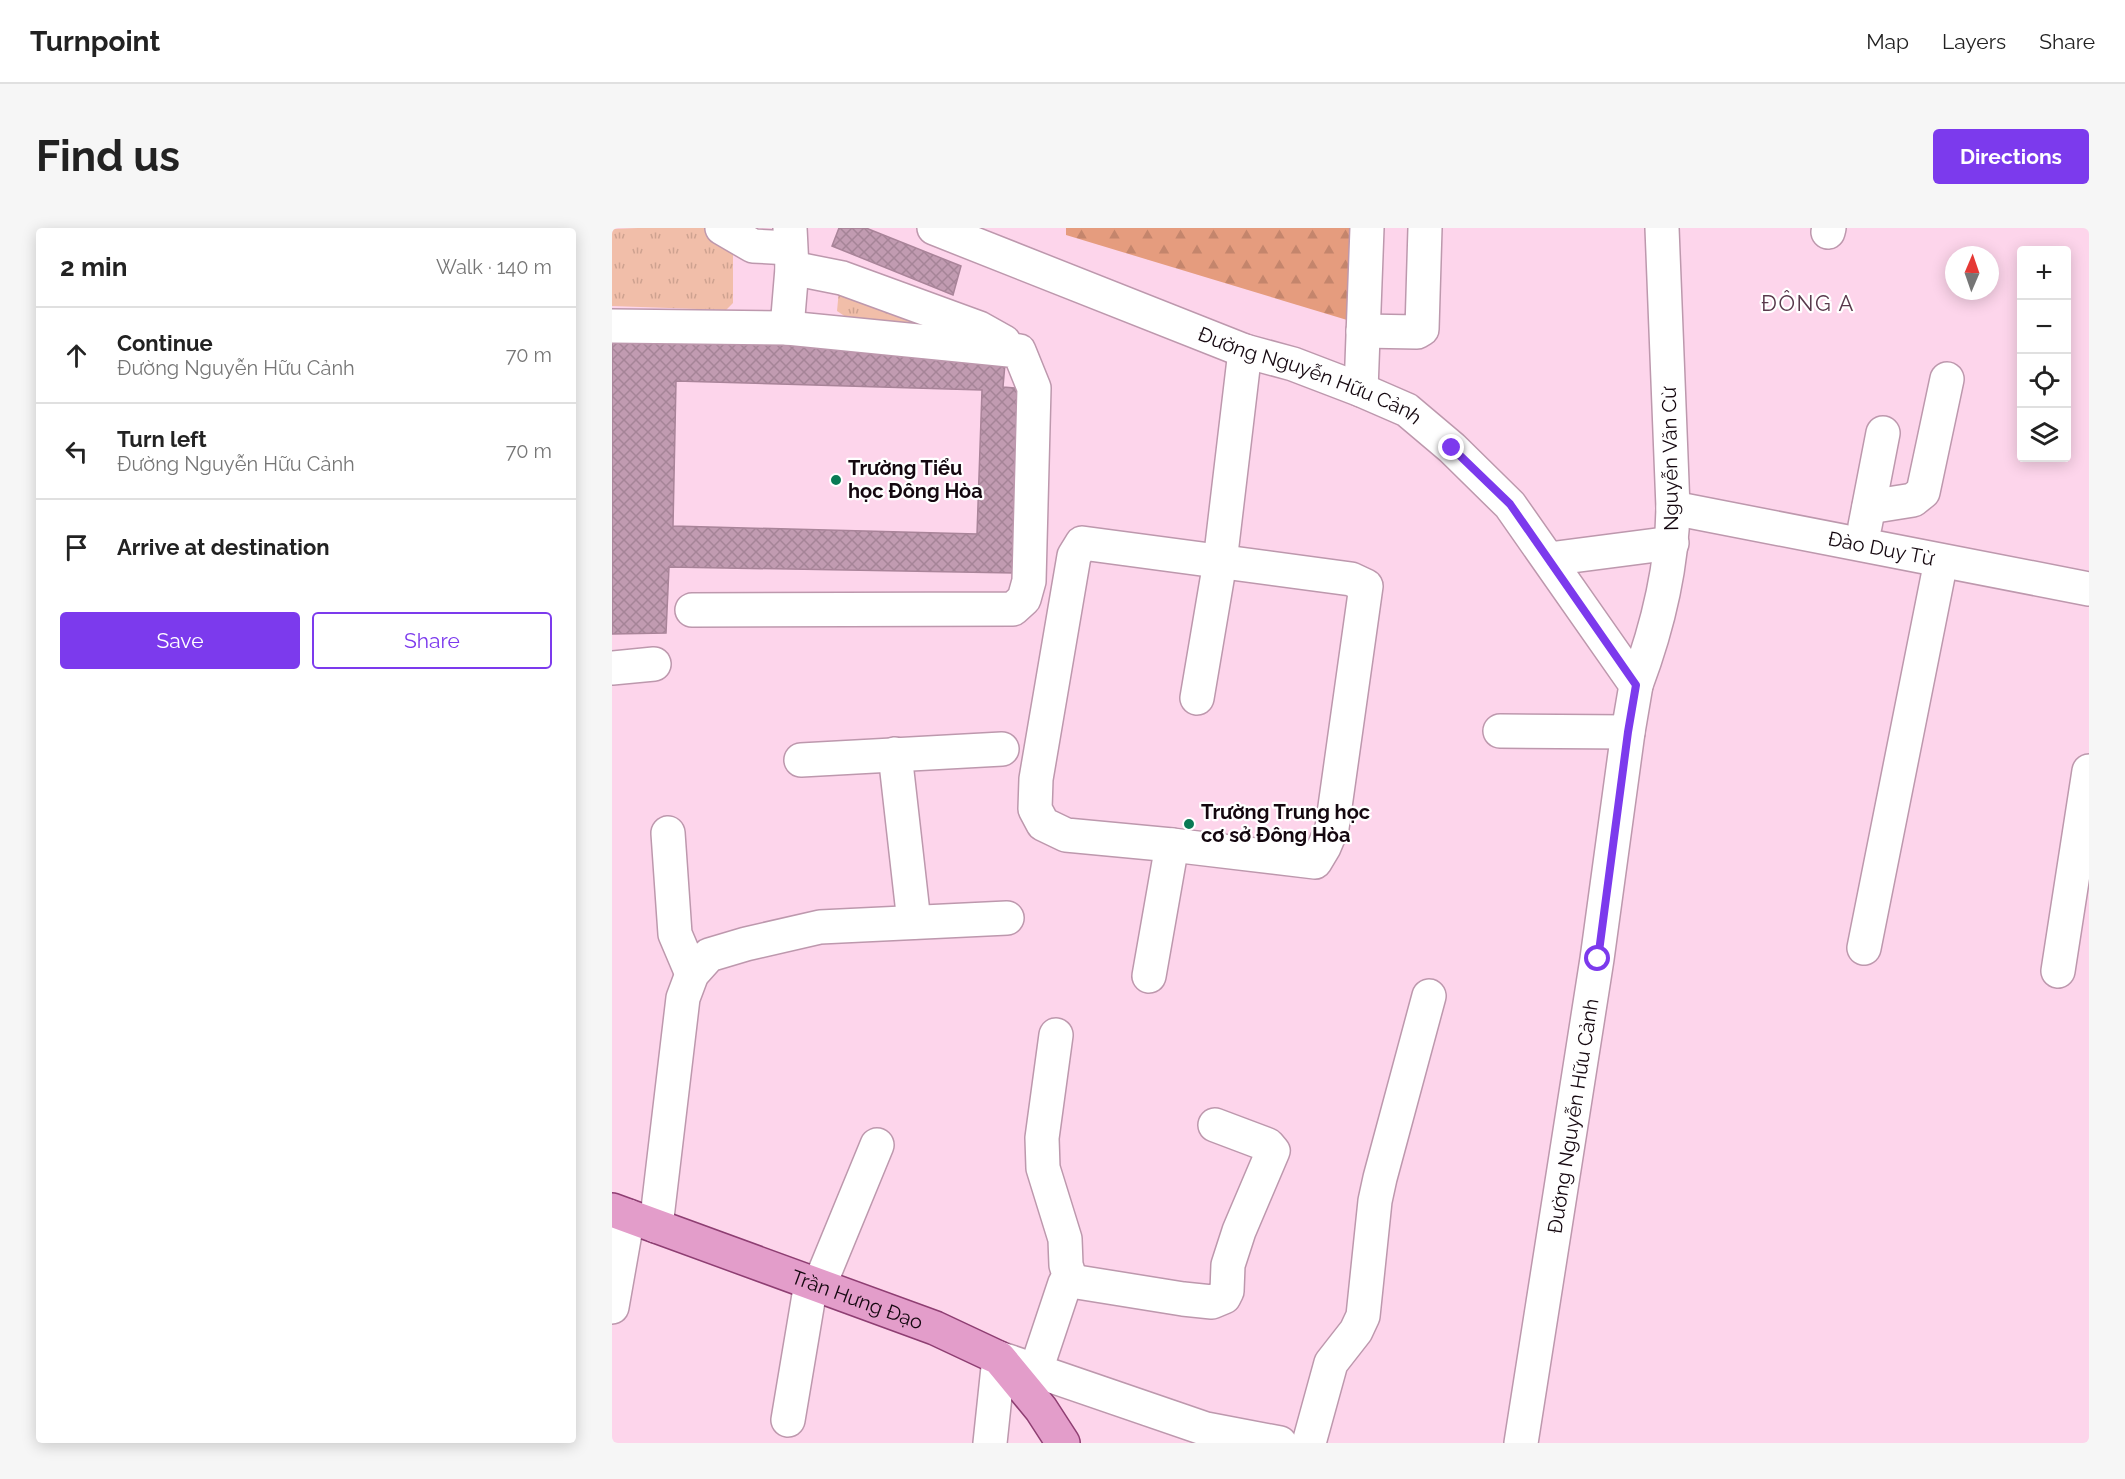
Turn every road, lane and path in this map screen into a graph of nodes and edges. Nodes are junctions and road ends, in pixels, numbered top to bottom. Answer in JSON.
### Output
{"nodes":[{"id":1,"x":722,"y":228,"type":"edge"},
{"id":2,"x":934,"y":228,"type":"edge"},
{"id":3,"x":1367,"y":228,"type":"edge"},
{"id":4,"x":1425,"y":228,"type":"edge"},
{"id":5,"x":1662,"y":228,"type":"edge"},
{"id":6,"x":791,"y":248,"type":"edge"},
{"id":7,"x":612,"y":326,"type":"edge"},
{"id":8,"x":787,"y":328,"type":"junction"},
{"id":9,"x":1363,"y":331,"type":"junction"},
{"id":10,"x":1019,"y":351,"type":"junction"},
{"id":11,"x":1245,"y":351,"type":"junction"},
{"id":12,"x":1947,"y":379,"type":"dead end"},
{"id":13,"x":1361,"y":390,"type":"junction"},
{"id":14,"x":1883,"y":433,"type":"dead end"},
{"id":15,"x":1869,"y":507,"type":"junction"},
{"id":16,"x":1673,"y":508,"type":"junction"},
{"id":17,"x":1672,"y":543,"type":"junction"},
{"id":18,"x":1861,"y":545,"type":"junction"},
{"id":19,"x":1549,"y":560,"type":"junction"},
{"id":20,"x":1941,"y":561,"type":"junction"},
{"id":21,"x":1220,"y":562,"type":"junction"},
{"id":22,"x":2089,"y":589,"type":"edge"},
{"id":23,"x":692,"y":610,"type":"dead end"},
{"id":24,"x":654,"y":664,"type":"dead end"},
{"id":25,"x":612,"y":668,"type":"edge"},
{"id":26,"x":1636,"y":685,"type":"junction"},
{"id":27,"x":1197,"y":698,"type":"dead end"},
{"id":28,"x":1500,"y":731,"type":"dead end"},
{"id":29,"x":1628,"y":732,"type":"junction"},
{"id":30,"x":1002,"y":749,"type":"dead end"},
{"id":31,"x":895,"y":754,"type":"junction"},
{"id":32,"x":801,"y":760,"type":"dead end"},
{"id":33,"x":2089,"y":771,"type":"edge"},
{"id":34,"x":668,"y":833,"type":"dead end"},
{"id":35,"x":1172,"y":845,"type":"junction"},
{"id":36,"x":1007,"y":918,"type":"dead end"},
{"id":37,"x":914,"y":922,"type":"junction"},
{"id":38,"x":1864,"y":948,"type":"dead end"},
{"id":39,"x":2058,"y":971,"type":"dead end"},
{"id":40,"x":692,"y":974,"type":"junction"},
{"id":41,"x":1149,"y":976,"type":"dead end"},
{"id":42,"x":1429,"y":996,"type":"dead end"},
{"id":43,"x":1056,"y":1035,"type":"dead end"},
{"id":44,"x":1215,"y":1125,"type":"dead end"},
{"id":45,"x":877,"y":1145,"type":"dead end"},
{"id":46,"x":632,"y":1218,"type":"edge"},
{"id":47,"x":1071,"y":1281,"type":"junction"},
{"id":48,"x":815,"y":1285,"type":"junction"},
{"id":49,"x":612,"y":1307,"type":"edge"},
{"id":50,"x":999,"y":1358,"type":"junction"},
{"id":51,"x":1036,"y":1370,"type":"junction"},
{"id":52,"x":788,"y":1420,"type":"dead end"},
{"id":53,"x":1184,"y":1432,"type":"edge"},
{"id":54,"x":990,"y":1443,"type":"edge"},
{"id":55,"x":1063,"y":1443,"type":"edge"},
{"id":56,"x":1280,"y":1443,"type":"edge"},
{"id":57,"x":1309,"y":1443,"type":"edge"},
{"id":58,"x":1521,"y":1443,"type":"edge"}],
"edges":[{"from":1,"to":6,"type":"street"},
{"from":2,"to":11,"type":"street","name":"Đường Nguyễn Hữu Cảnh"},
{"from":3,"to":9,"type":"street"},
{"from":4,"to":9,"type":"street"},
{"from":5,"to":16,"type":"street","name":"Nguyễn Văn Cừ"},
{"from":6,"to":8,"type":"street"},
{"from":6,"to":10,"type":"street"},
{"from":7,"to":8,"type":"street"},
{"from":8,"to":10,"type":"street"},
{"from":9,"to":13,"type":"street"},
{"from":10,"to":23,"type":"street"},
{"from":11,"to":13,"type":"street","name":"Đường Nguyễn Hữu Cảnh"},
{"from":11,"to":21,"type":"street"},
{"from":12,"to":15,"type":"street"},
{"from":13,"to":19,"type":"street","name":"Đường Nguyễn Hữu Cảnh"},
{"from":14,"to":15,"type":"street"},
{"from":15,"to":18,"type":"street"},
{"from":16,"to":17,"type":"street","name":"Nguyễn Văn Cừ"},
{"from":16,"to":18,"type":"street","name":"Đào Duy Từ"},
{"from":17,"to":19,"type":"street"},
{"from":17,"to":26,"type":"street","name":"Nguyễn Văn Cừ"},
{"from":18,"to":20,"type":"street","name":"Đào Duy Từ"},
{"from":19,"to":26,"type":"street","name":"Đường Nguyễn Hữu Cảnh"},
{"from":20,"to":22,"type":"street","name":"Đào Duy Từ"},
{"from":20,"to":38,"type":"street"},
{"from":21,"to":27,"type":"street"},
{"from":21,"to":35,"type":"street"},
{"from":21,"to":35,"type":"street"},
{"from":24,"to":25,"type":"street"},
{"from":26,"to":29,"type":"street","name":"Đường Nguyễn Hữu Cảnh"},
{"from":28,"to":29,"type":"street"},
{"from":29,"to":58,"type":"street","name":"Đường Nguyễn Hữu Cảnh"},
{"from":30,"to":31,"type":"street"},
{"from":31,"to":32,"type":"street"},
{"from":31,"to":37,"type":"street"},
{"from":33,"to":39,"type":"street"},
{"from":34,"to":40,"type":"street"},
{"from":35,"to":41,"type":"street"},
{"from":36,"to":37,"type":"street"},
{"from":37,"to":40,"type":"street"},
{"from":40,"to":46,"type":"street"},
{"from":42,"to":57,"type":"street"},
{"from":43,"to":47,"type":"street"},
{"from":44,"to":47,"type":"street"},
{"from":45,"to":48,"type":"street"},
{"from":46,"to":48,"type":"main road","name":"Trần Hưng Đạo"},
{"from":46,"to":49,"type":"street"},
{"from":47,"to":51,"type":"street"},
{"from":48,"to":50,"type":"main road","name":"Trần Hưng Đạo"},
{"from":48,"to":52,"type":"street"},
{"from":50,"to":51,"type":"street"},
{"from":50,"to":54,"type":"street"},
{"from":50,"to":55,"type":"main road","name":"Trần Hưng Đạo"},
{"from":51,"to":53,"type":"street"},
{"from":53,"to":56,"type":"street"}]}
